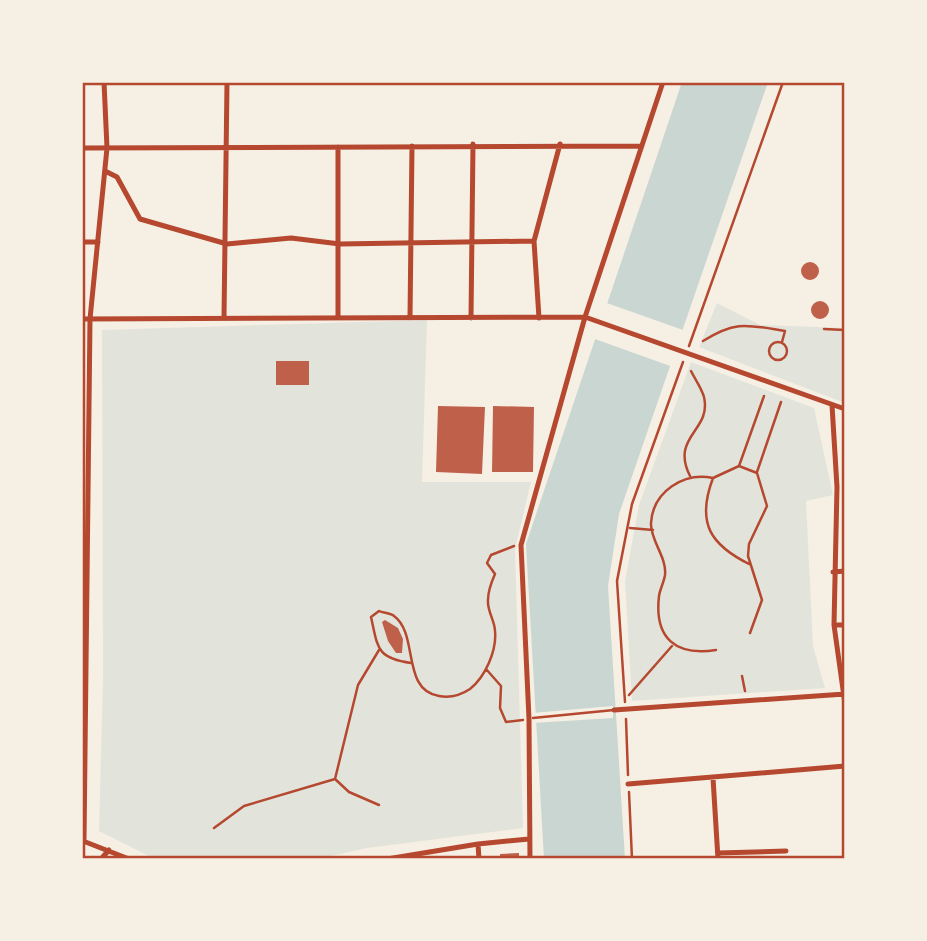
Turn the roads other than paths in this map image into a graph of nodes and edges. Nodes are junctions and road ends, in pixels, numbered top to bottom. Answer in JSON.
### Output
{"nodes":[{"id":1,"x":117,"y":82,"type":"edge"},
{"id":2,"x":227,"y":82,"type":"edge"},
{"id":3,"x":663,"y":82,"type":"edge"},
{"id":4,"x":104,"y":83,"type":"edge"},
{"id":5,"x":473,"y":144,"type":"junction"},
{"id":6,"x":560,"y":144,"type":"junction"},
{"id":7,"x":228,"y":145,"type":"junction"},
{"id":8,"x":412,"y":145,"type":"junction"},
{"id":9,"x":642,"y":146,"type":"junction"},
{"id":10,"x":338,"y":147,"type":"junction"},
{"id":11,"x":82,"y":148,"type":"edge"},
{"id":12,"x":107,"y":148,"type":"junction"},
{"id":13,"x":105,"y":171,"type":"junction"},
{"id":14,"x":534,"y":241,"type":"junction"},
{"id":15,"x":82,"y":242,"type":"edge"},
{"id":16,"x":98,"y":242,"type":"junction"},
{"id":17,"x":474,"y":242,"type":"junction"},
{"id":18,"x":413,"y":243,"type":"junction"},
{"id":19,"x":227,"y":244,"type":"junction"},
{"id":20,"x":340,"y":244,"type":"junction"},
{"id":21,"x":539,"y":317,"type":"junction"},
{"id":22,"x":585,"y":317,"type":"junction"},
{"id":23,"x":224,"y":318,"type":"junction"},
{"id":24,"x":338,"y":318,"type":"junction"},
{"id":25,"x":410,"y":318,"type":"junction"},
{"id":26,"x":471,"y":318,"type":"junction"},
{"id":27,"x":82,"y":319,"type":"edge"},
{"id":28,"x":90,"y":319,"type":"junction"},
{"id":29,"x":824,"y":329,"type":"dead end"},
{"id":30,"x":845,"y":330,"type":"edge"},
{"id":31,"x":832,"y":405,"type":"junction"},
{"id":32,"x":845,"y":409,"type":"edge"},
{"id":33,"x":845,"y":571,"type":"edge"},
{"id":34,"x":833,"y":572,"type":"junction"},
{"id":35,"x":834,"y":625,"type":"junction"},
{"id":36,"x":845,"y":625,"type":"edge"},
{"id":37,"x":845,"y":694,"type":"edge"},
{"id":38,"x":845,"y":704,"type":"edge"},
{"id":39,"x":614,"y":710,"type":"joint"},
{"id":40,"x":531,"y":719,"type":"junction"},
{"id":41,"x":845,"y":766,"type":"edge"},
{"id":42,"x":713,"y":778,"type":"junction"},
{"id":43,"x":628,"y":784,"type":"road end"},
{"id":44,"x":529,"y":839,"type":"junction"},
{"id":45,"x":83,"y":841,"type":"edge"},
{"id":46,"x":478,"y":844,"type":"junction"},
{"id":47,"x":109,"y":850,"type":"junction"},
{"id":48,"x":786,"y":850,"type":"dead end"},
{"id":49,"x":718,"y":856,"type":"edge"},
{"id":50,"x":101,"y":859,"type":"edge"},
{"id":51,"x":129,"y":859,"type":"edge"},
{"id":52,"x":387,"y":859,"type":"edge"},
{"id":53,"x":479,"y":859,"type":"edge"},
{"id":54,"x":530,"y":859,"type":"edge"}],
"edges":[{"from":1,"to":4,"type":"lane"},
{"from":2,"to":7,"type":"street"},
{"from":3,"to":9,"type":"street"},
{"from":4,"to":12,"type":"street"},
{"from":5,"to":6,"type":"street"},
{"from":5,"to":8,"type":"street"},
{"from":5,"to":17,"type":"street"},
{"from":6,"to":9,"type":"street"},
{"from":6,"to":14,"type":"street"},
{"from":7,"to":10,"type":"street"},
{"from":7,"to":12,"type":"street"},
{"from":7,"to":19,"type":"street"},
{"from":8,"to":10,"type":"street"},
{"from":8,"to":18,"type":"street"},
{"from":9,"to":22,"type":"street"},
{"from":10,"to":20,"type":"street"},
{"from":11,"to":12,"type":"street"},
{"from":12,"to":13,"type":"street"},
{"from":13,"to":16,"type":"street"},
{"from":13,"to":19,"type":"street"},
{"from":14,"to":17,"type":"street"},
{"from":14,"to":21,"type":"street"},
{"from":15,"to":16,"type":"street"},
{"from":16,"to":28,"type":"street"},
{"from":17,"to":18,"type":"street"},
{"from":17,"to":26,"type":"street"},
{"from":18,"to":20,"type":"street"},
{"from":18,"to":25,"type":"street"},
{"from":19,"to":20,"type":"street"},
{"from":19,"to":23,"type":"street"},
{"from":20,"to":24,"type":"street"},
{"from":21,"to":22,"type":"street"},
{"from":21,"to":26,"type":"street"},
{"from":22,"to":31,"type":"street"},
{"from":22,"to":40,"type":"street"},
{"from":23,"to":24,"type":"street"},
{"from":23,"to":28,"type":"street"},
{"from":24,"to":25,"type":"street"},
{"from":25,"to":26,"type":"street"},
{"from":27,"to":28,"type":"street"},
{"from":28,"to":45,"type":"street"},
{"from":29,"to":30,"type":"lane"},
{"from":31,"to":32,"type":"street"},
{"from":31,"to":34,"type":"street"},
{"from":33,"to":34,"type":"street"},
{"from":34,"to":35,"type":"street"},
{"from":35,"to":36,"type":"street"},
{"from":35,"to":37,"type":"street"},
{"from":37,"to":38,"type":"street"},
{"from":37,"to":39,"type":"street"},
{"from":39,"to":40,"type":"lane"},
{"from":40,"to":44,"type":"street"},
{"from":41,"to":42,"type":"street"},
{"from":42,"to":43,"type":"street"},
{"from":42,"to":49,"type":"street"},
{"from":44,"to":46,"type":"street"},
{"from":44,"to":54,"type":"street"},
{"from":45,"to":47,"type":"street"},
{"from":46,"to":52,"type":"street"},
{"from":46,"to":53,"type":"street"},
{"from":47,"to":50,"type":"street"},
{"from":47,"to":51,"type":"street"},
{"from":48,"to":49,"type":"street"}]}
